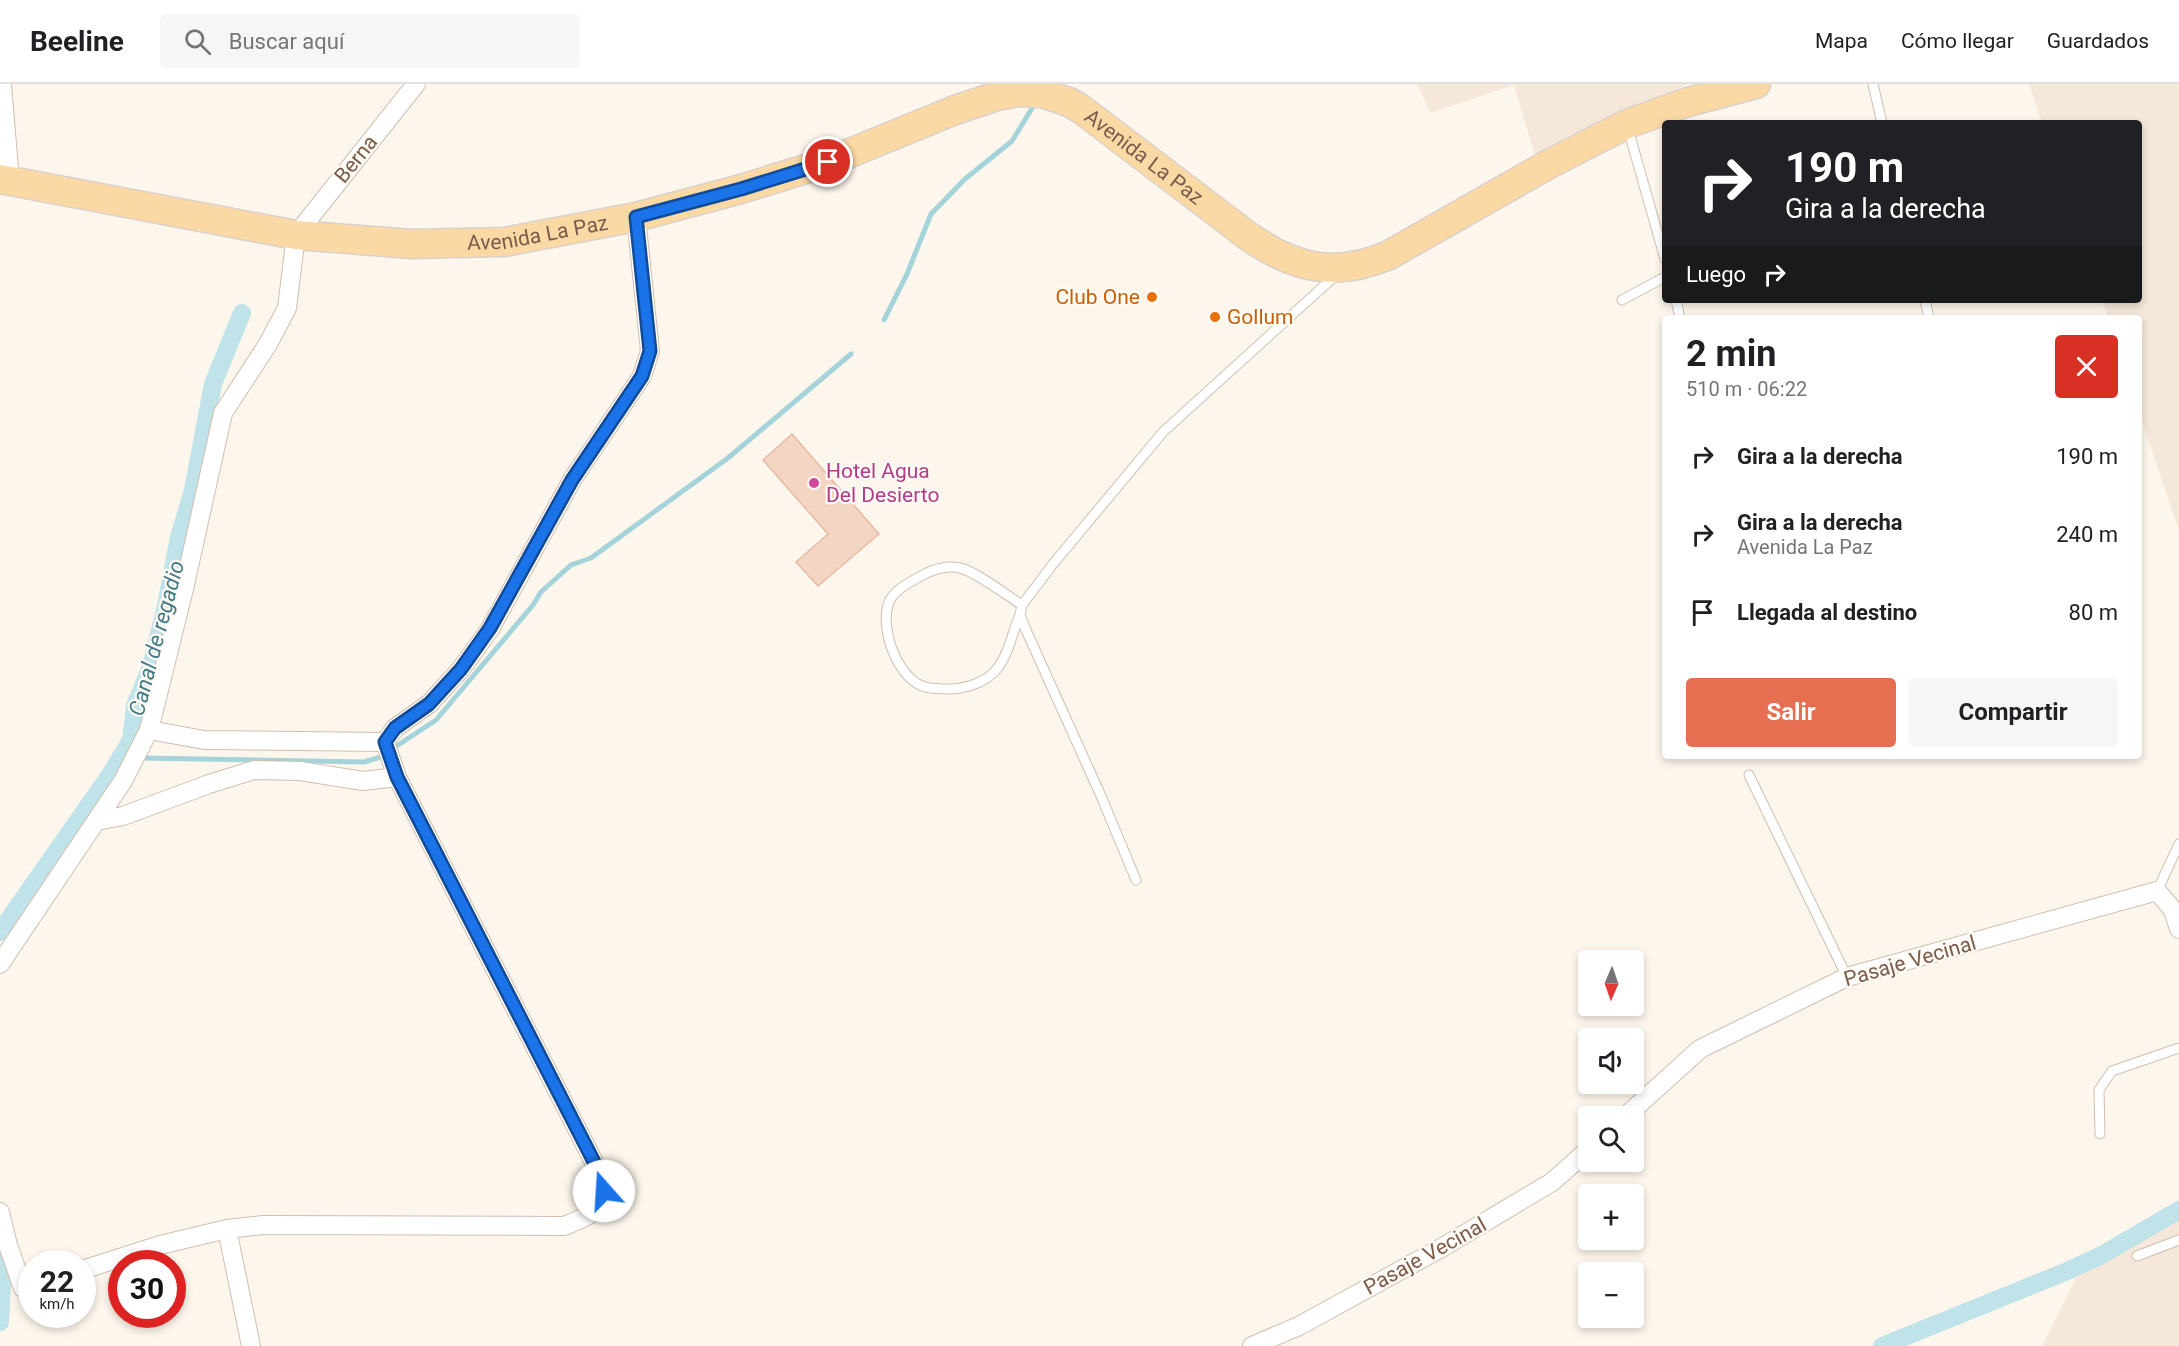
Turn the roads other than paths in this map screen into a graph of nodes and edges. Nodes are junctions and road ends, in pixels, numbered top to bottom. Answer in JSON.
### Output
{"nodes":[{"id":1,"x":2,"y":84,"type":"edge"},
{"id":2,"x":416,"y":84,"type":"edge"},
{"id":3,"x":1756,"y":84,"type":"edge"},
{"id":4,"x":1873,"y":84,"type":"edge"},
{"id":5,"x":1881,"y":120,"type":"edge"},
{"id":6,"x":1627,"y":124,"type":"junction"},
{"id":7,"x":5,"y":180,"type":"edge"},
{"id":8,"x":636,"y":217,"type":"junction"},
{"id":9,"x":296,"y":235,"type":"junction"},
{"id":10,"x":1662,"y":248,"type":"edge"},
{"id":11,"x":1344,"y":268,"type":"junction"},
{"id":12,"x":1662,"y":280,"type":"edge"},
{"id":13,"x":1622,"y":300,"type":"dead end"},
{"id":14,"x":1021,"y":610,"type":"junction"},
{"id":15,"x":149,"y":730,"type":"junction"},
{"id":16,"x":385,"y":742,"type":"junction"},
{"id":17,"x":1749,"y":775,"type":"dead end"},
{"id":18,"x":397,"y":777,"type":"junction"},
{"id":19,"x":96,"y":821,"type":"junction"},
{"id":20,"x":2179,"y":844,"type":"edge"},
{"id":21,"x":1136,"y":880,"type":"dead end"},
{"id":22,"x":2157,"y":891,"type":"junction"},
{"id":23,"x":2179,"y":929,"type":"edge"},
{"id":24,"x":0,"y":964,"type":"edge"},
{"id":25,"x":1847,"y":977,"type":"junction"},
{"id":26,"x":2179,"y":1048,"type":"edge"},
{"id":27,"x":1637,"y":1106,"type":"edge"},
{"id":28,"x":2100,"y":1134,"type":"dead end"},
{"id":29,"x":1578,"y":1159,"type":"edge"},
{"id":30,"x":0,"y":1212,"type":"edge"},
{"id":31,"x":227,"y":1229,"type":"junction"},
{"id":32,"x":2179,"y":1240,"type":"edge"},
{"id":33,"x":2137,"y":1256,"type":"dead end"},
{"id":34,"x":96,"y":1265,"type":"edge"},
{"id":35,"x":18,"y":1274,"type":"edge"},
{"id":36,"x":251,"y":1346,"type":"edge"},
{"id":37,"x":1252,"y":1346,"type":"edge"}],
"edges":[{"from":1,"to":7,"type":"street"},
{"from":2,"to":9,"type":"street","name":"Berna"},
{"from":3,"to":6,"type":"main road","name":"Avenida La Paz"},
{"from":4,"to":5,"type":"lane"},
{"from":6,"to":10,"type":"lane"},
{"from":6,"to":11,"type":"main road","name":"Avenida La Paz"},
{"from":7,"to":9,"type":"main road","name":"Avenida La Paz"},
{"from":8,"to":9,"type":"main road","name":"Avenida La Paz"},
{"from":8,"to":11,"type":"main road","name":"Avenida La Paz"},
{"from":8,"to":16,"type":"street"},
{"from":9,"to":15,"type":"street"},
{"from":11,"to":14,"type":"lane"},
{"from":12,"to":13,"type":"lane"},
{"from":14,"to":14,"type":"lane"},
{"from":14,"to":21,"type":"lane"},
{"from":15,"to":16,"type":"street"},
{"from":15,"to":19,"type":"street"},
{"from":16,"to":18,"type":"street"},
{"from":17,"to":25,"type":"lane"},
{"from":18,"to":19,"type":"street"},
{"from":18,"to":31,"type":"street"},
{"from":19,"to":24,"type":"street"},
{"from":20,"to":22,"type":"lane"},
{"from":22,"to":23,"type":"street"},
{"from":22,"to":25,"type":"street","name":"Pasaje Vecinal"},
{"from":25,"to":27,"type":"street","name":"Pasaje Vecinal"},
{"from":26,"to":28,"type":"lane"},
{"from":29,"to":37,"type":"street","name":"Pasaje Vecinal"},
{"from":30,"to":35,"type":"street"},
{"from":31,"to":34,"type":"street"},
{"from":31,"to":36,"type":"street"},
{"from":32,"to":33,"type":"lane"}]}
